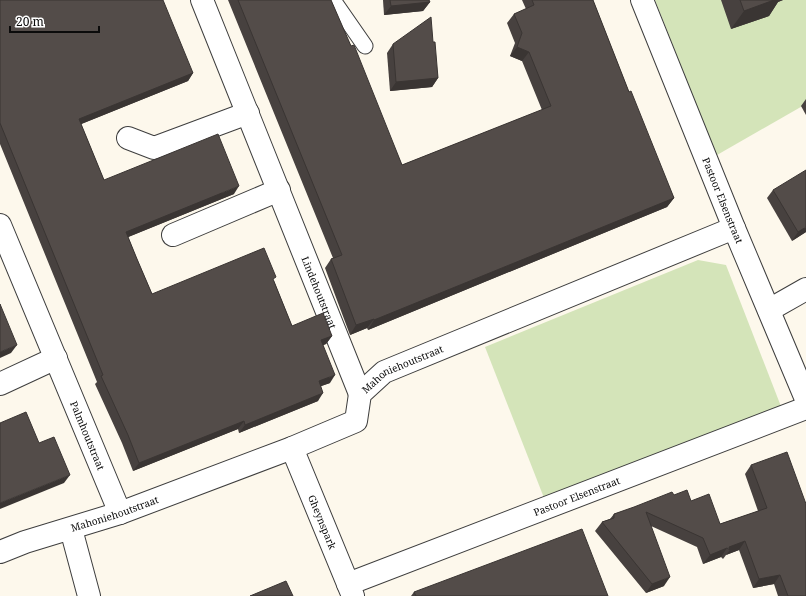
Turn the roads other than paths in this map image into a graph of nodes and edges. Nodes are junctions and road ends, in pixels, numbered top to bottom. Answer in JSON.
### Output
{"nodes":[{"id":1,"x":202,"y":0,"type":"edge"},
{"id":2,"x":333,"y":0,"type":"edge"},
{"id":3,"x":642,"y":0,"type":"edge"},
{"id":4,"x":365,"y":46,"type":"dead end"},
{"id":5,"x":248,"y":113,"type":"junction"},
{"id":6,"x":128,"y":138,"type":"dead end"},
{"id":7,"x":279,"y":190,"type":"junction"},
{"id":8,"x":734,"y":228,"type":"junction"},
{"id":9,"x":173,"y":235,"type":"dead end"},
{"id":10,"x":2,"y":238,"type":"edge"},
{"id":11,"x":806,"y":289,"type":"edge"},
{"id":12,"x":769,"y":310,"type":"junction"},
{"id":13,"x":56,"y":358,"type":"junction"},
{"id":14,"x":0,"y":384,"type":"edge"},
{"id":15,"x":360,"y":394,"type":"junction"},
{"id":16,"x":806,"y":399,"type":"edge"},
{"id":17,"x":806,"y":408,"type":"edge"},
{"id":18,"x":292,"y":448,"type":"junction"},
{"id":19,"x":120,"y":513,"type":"junction"},
{"id":20,"x":71,"y":529,"type":"junction"},
{"id":21,"x":0,"y":552,"type":"edge"},
{"id":22,"x":350,"y":590,"type":"edge"},
{"id":23,"x":89,"y":596,"type":"edge"}],
"edges":[{"from":1,"to":5,"type":"street","name":"Lindehoutstraat"},
{"from":2,"to":4,"type":"lane"},
{"from":3,"to":8,"type":"street","name":"Pastoor Elsenstraat"},
{"from":5,"to":6,"type":"street"},
{"from":5,"to":7,"type":"street","name":"Lindehoutstraat"},
{"from":7,"to":9,"type":"street"},
{"from":7,"to":15,"type":"street","name":"Lindehoutstraat"},
{"from":8,"to":12,"type":"street","name":"Pastoor Elsenstraat"},
{"from":8,"to":15,"type":"street","name":"Mahoniehoutstraat"},
{"from":10,"to":13,"type":"street","name":"Palmhoutstraat"},
{"from":11,"to":12,"type":"street"},
{"from":12,"to":16,"type":"street","name":"Pastoor Elsenstraat"},
{"from":13,"to":14,"type":"street"},
{"from":13,"to":19,"type":"street","name":"Palmhoutstraat"},
{"from":15,"to":18,"type":"street","name":"Mahoniehoutstraat"},
{"from":17,"to":22,"type":"street","name":"Pastoor Elsenstraat"},
{"from":18,"to":19,"type":"street","name":"Mahoniehoutstraat"},
{"from":18,"to":22,"type":"street","name":"Gheynspark"},
{"from":19,"to":20,"type":"street","name":"Mahoniehoutstraat"},
{"from":20,"to":21,"type":"street","name":"Mahoniehoutstraat"},
{"from":20,"to":23,"type":"street"}]}
